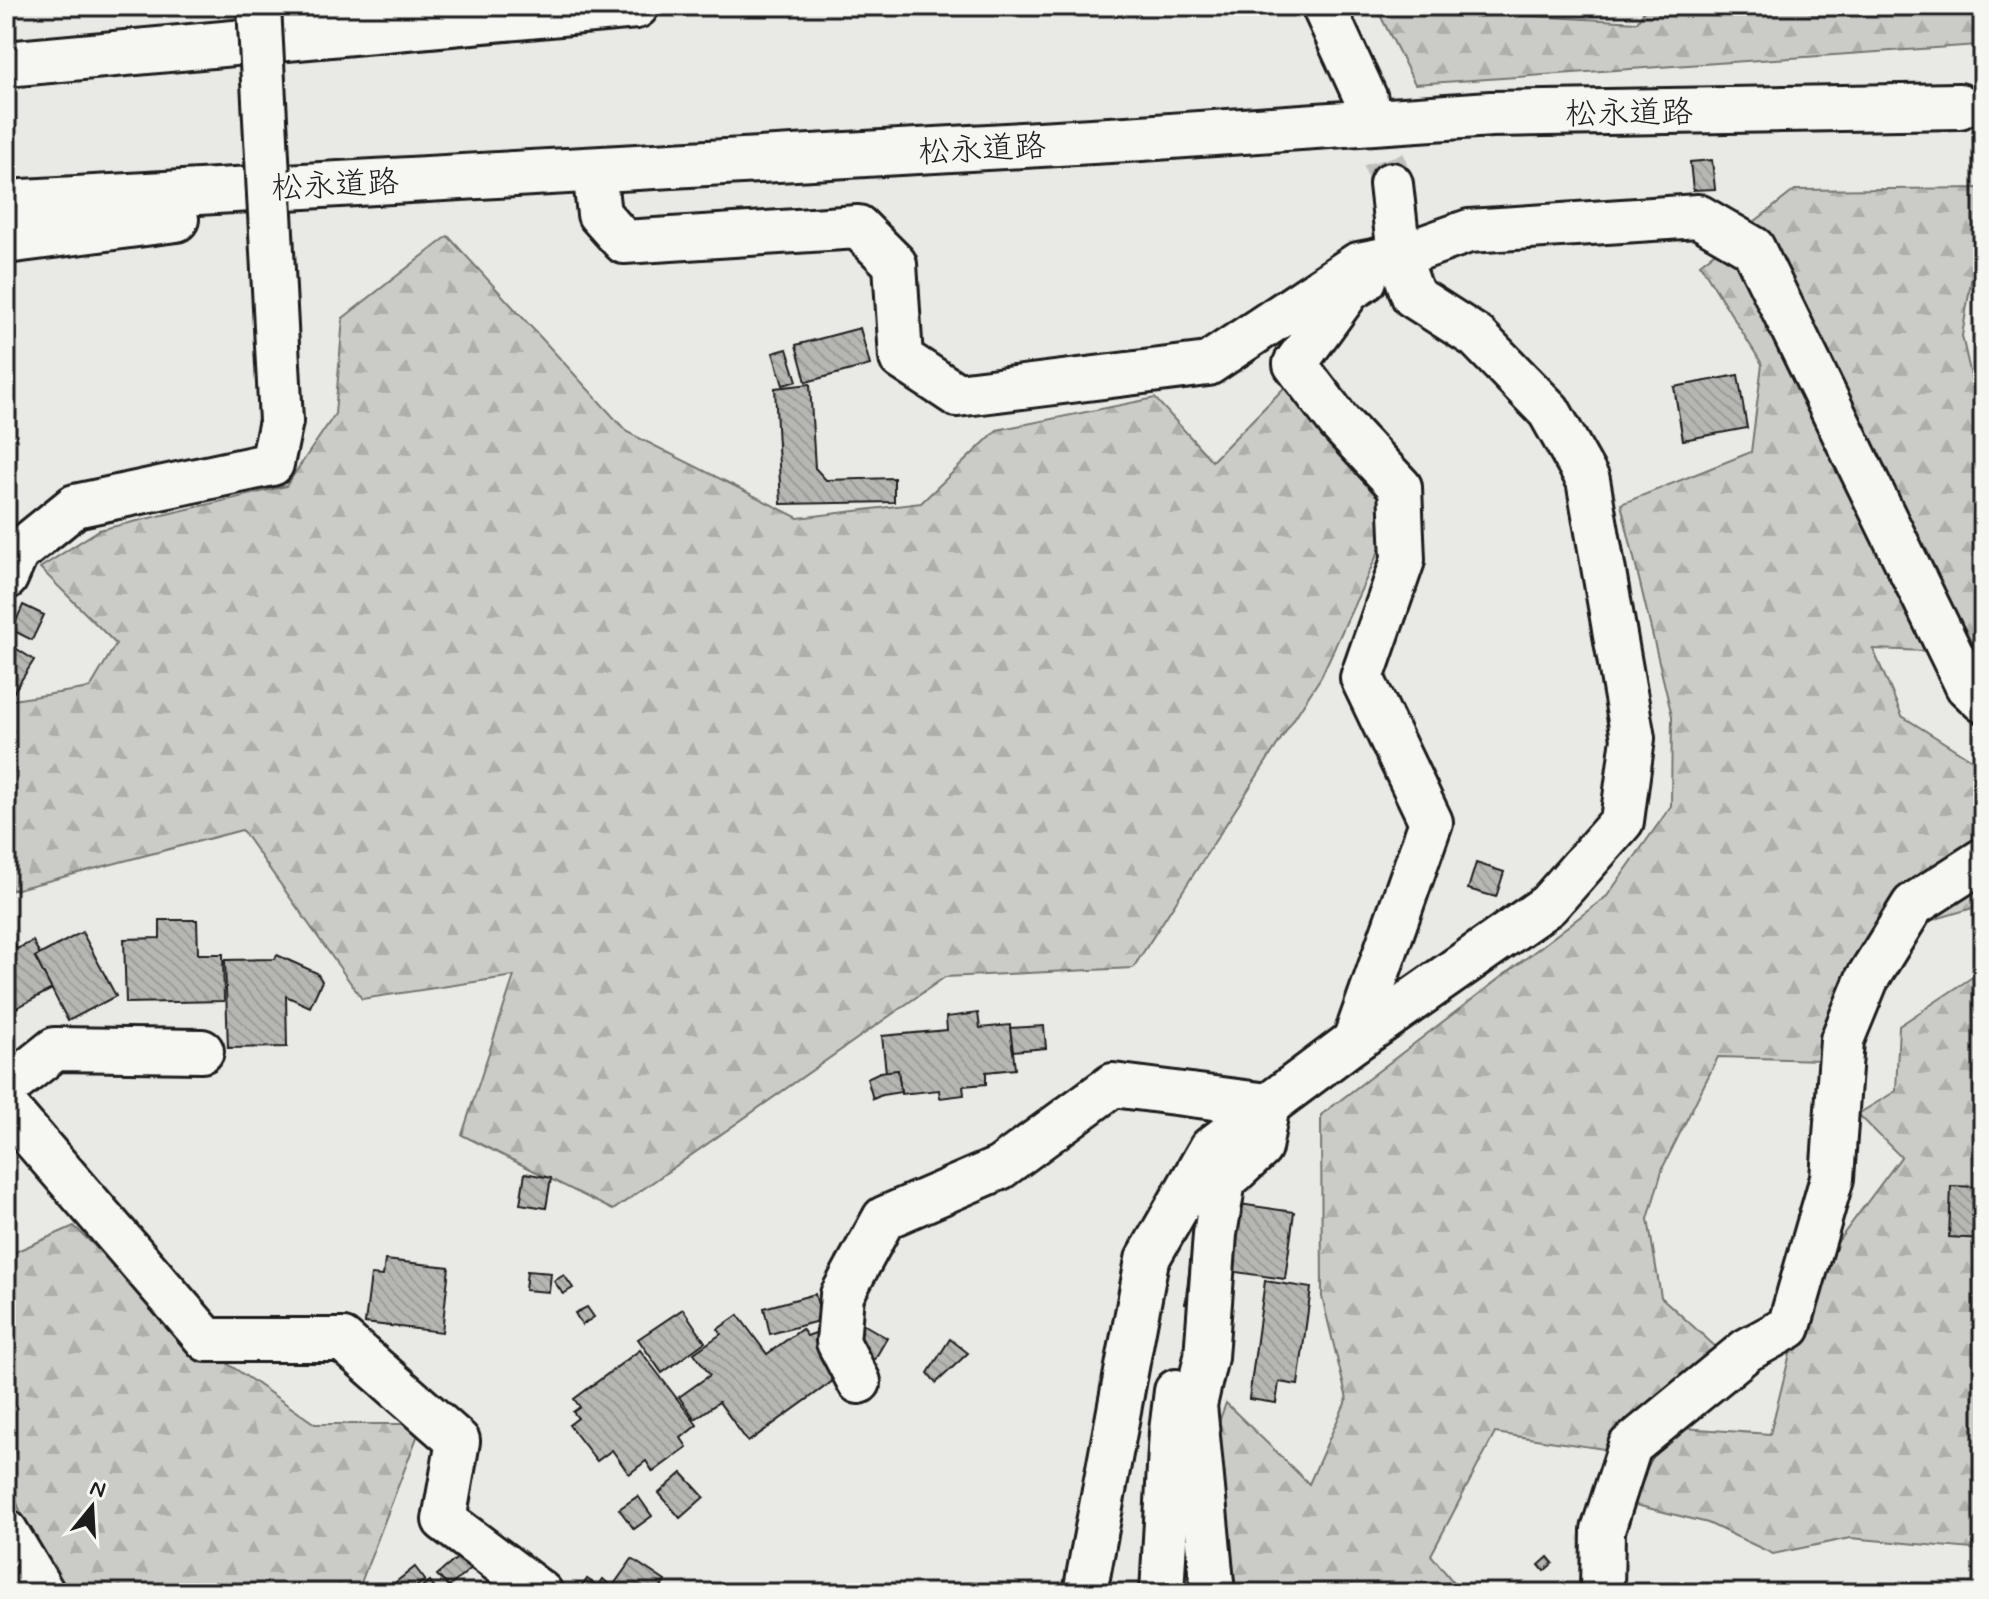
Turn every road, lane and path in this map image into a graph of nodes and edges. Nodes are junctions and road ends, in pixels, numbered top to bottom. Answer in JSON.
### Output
{"nodes":[{"id":1,"x":259,"y":6,"type":"edge"},
{"id":2,"x":636,"y":6,"type":"edge"},
{"id":3,"x":1325,"y":10,"type":"dead end"},
{"id":4,"x":6,"y":40,"type":"edge"},
{"id":5,"x":124,"y":55,"type":"junction"},
{"id":6,"x":6,"y":64,"type":"edge"},
{"id":7,"x":1366,"y":99,"type":"tunnel mouth"},
{"id":8,"x":1959,"y":106,"type":"dead end"},
{"id":9,"x":594,"y":171,"type":"junction"},
{"id":10,"x":504,"y":175,"type":"junction"},
{"id":11,"x":1391,"y":184,"type":"tunnel mouth"},
{"id":12,"x":6,"y":203,"type":"edge"},
{"id":13,"x":6,"y":241,"type":"edge"},
{"id":14,"x":1399,"y":256,"type":"junction"},
{"id":15,"x":6,"y":578,"type":"edge"},
{"id":16,"x":1983,"y":701,"type":"edge"},
{"id":17,"x":1983,"y":860,"type":"edge"},
{"id":18,"x":1354,"y":1041,"type":"junction"},
{"id":19,"x":202,"y":1051,"type":"dead end"},
{"id":20,"x":6,"y":1088,"type":"edge"},
{"id":21,"x":1268,"y":1105,"type":"junction"},
{"id":22,"x":6,"y":1107,"type":"edge"},
{"id":23,"x":1175,"y":1210,"type":"junction"},
{"id":24,"x":859,"y":1382,"type":"dead end"},
{"id":25,"x":6,"y":1531,"type":"edge"},
{"id":26,"x":43,"y":1593,"type":"edge"},
{"id":27,"x":541,"y":1593,"type":"edge"},
{"id":28,"x":1085,"y":1593,"type":"edge"},
{"id":29,"x":1162,"y":1593,"type":"edge"},
{"id":30,"x":1213,"y":1593,"type":"edge"},
{"id":31,"x":1602,"y":1593,"type":"edge"}],
"edges":[{"from":1,"to":15,"type":"street","bridge":true},
{"from":2,"to":5,"type":"highway"},
{"from":3,"to":7,"type":"street"},
{"from":4,"to":5,"type":"highway"},
{"from":5,"to":6,"type":"highway"},
{"from":8,"to":9,"type":"highway","name":"松永道路"},
{"from":9,"to":10,"type":"highway","name":"松永道路"},
{"from":9,"to":14,"type":"street"},
{"from":10,"to":12,"type":"highway","name":"松永道路"},
{"from":10,"to":13,"type":"highway"},
{"from":11,"to":14,"type":"street"},
{"from":14,"to":16,"type":"street"},
{"from":14,"to":18,"type":"street"},
{"from":14,"to":18,"type":"street"},
{"from":17,"to":31,"type":"street"},
{"from":18,"to":21,"type":"street"},
{"from":19,"to":20,"type":"street"},
{"from":21,"to":23,"type":"street"},
{"from":21,"to":24,"type":"street"},
{"from":21,"to":30,"type":"street"},
{"from":22,"to":27,"type":"street"},
{"from":23,"to":28,"type":"street"},
{"from":23,"to":29,"type":"street"},
{"from":25,"to":26,"type":"street"}]}
